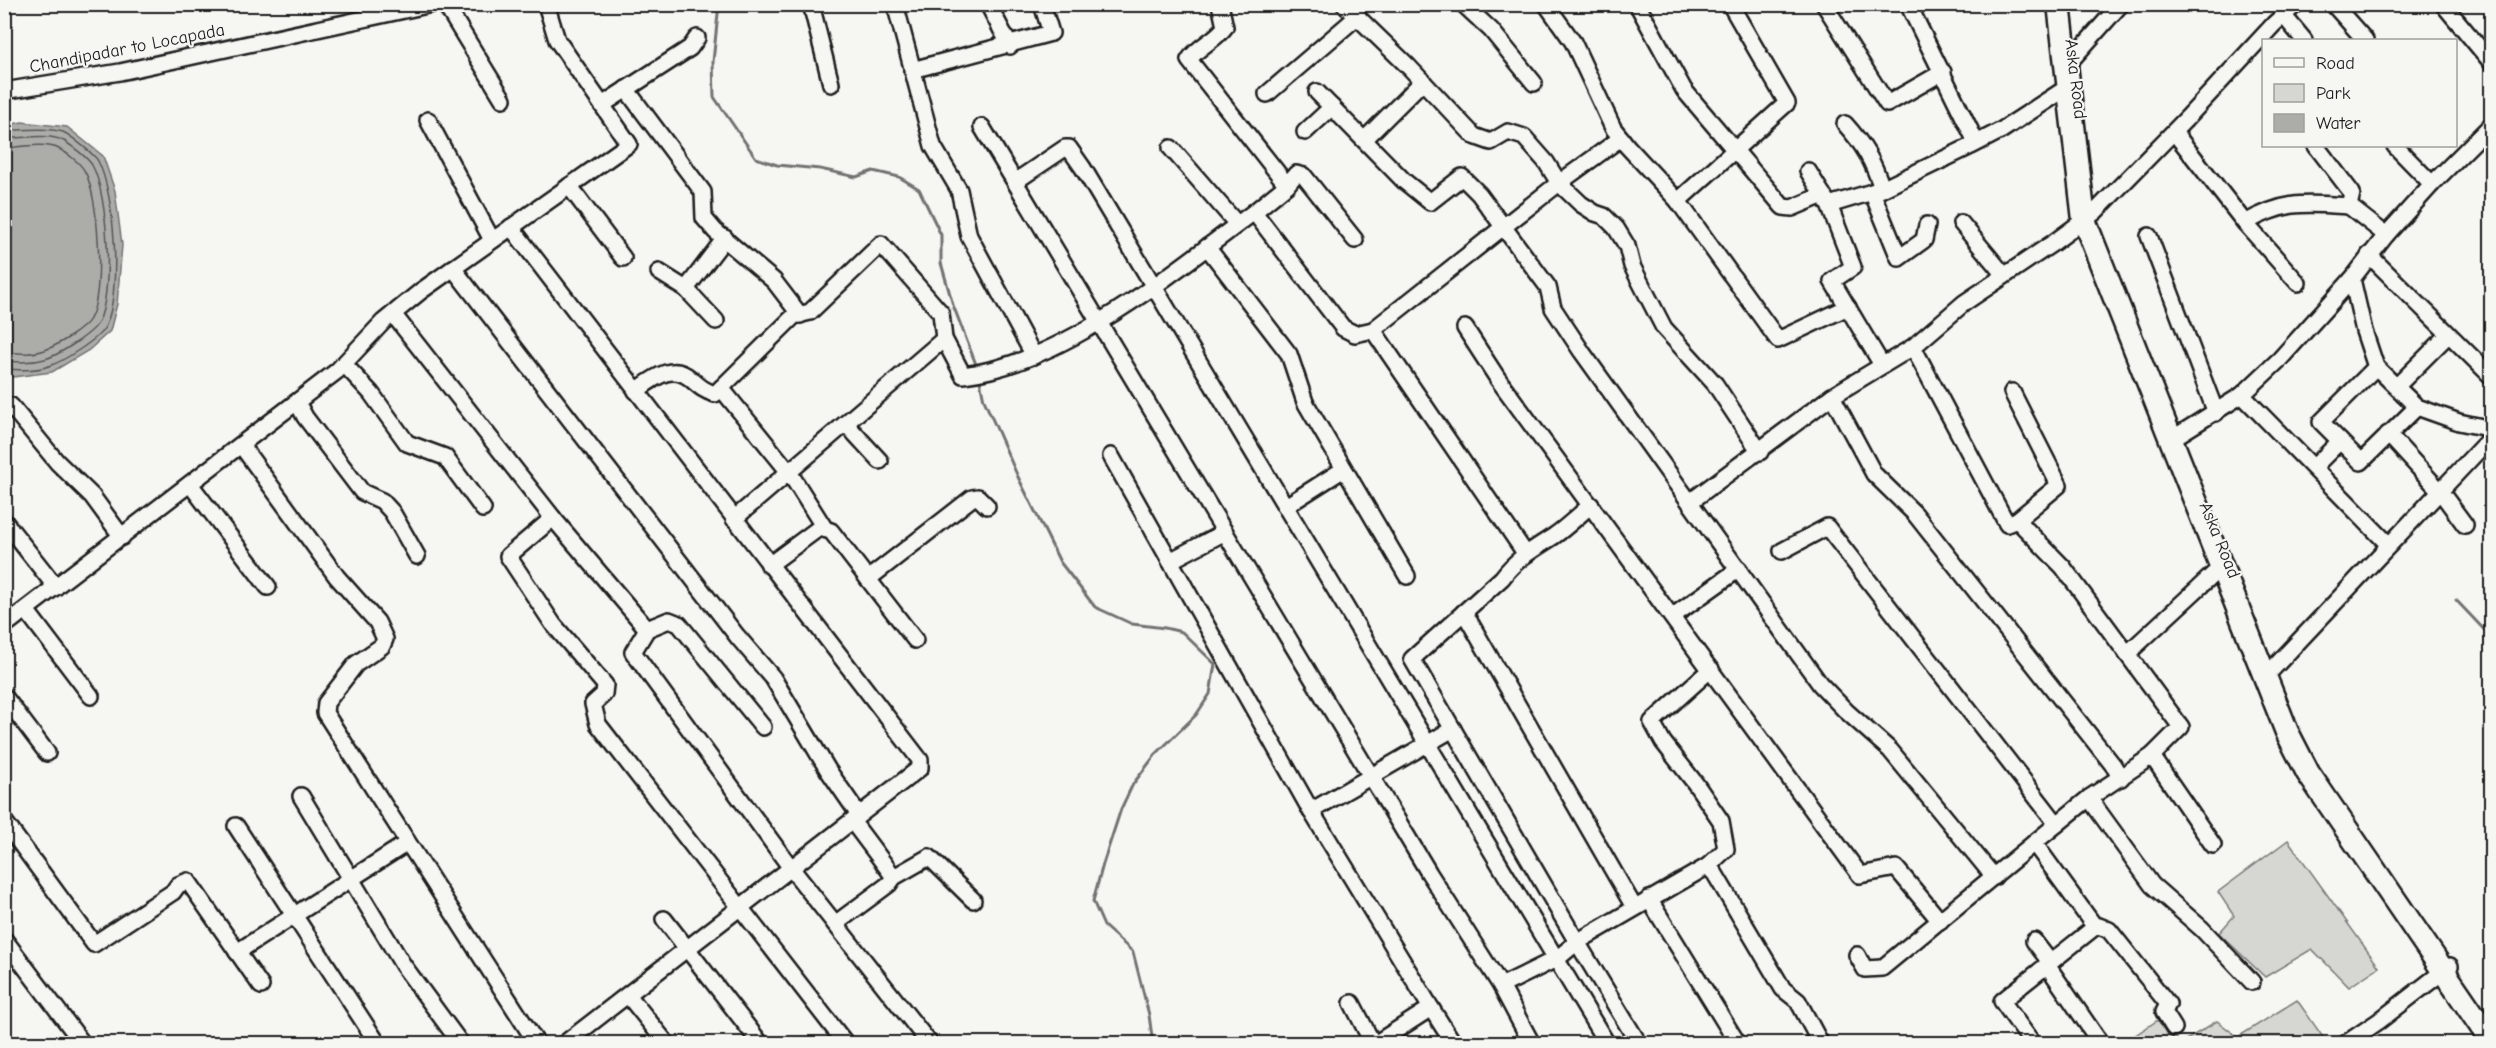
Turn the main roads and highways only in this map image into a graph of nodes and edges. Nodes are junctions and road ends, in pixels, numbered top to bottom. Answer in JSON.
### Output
{"nodes":[{"id":1,"x":2059,"y":4,"type":"edge"},
{"id":2,"x":2067,"y":4,"type":"edge"},
{"id":3,"x":2089,"y":216,"type":"junction"},
{"id":4,"x":2268,"y":674,"type":"junction"},
{"id":5,"x":2488,"y":1026,"type":"edge"}],
"edges":[{"from":1,"to":3,"type":"highway"},
{"from":2,"to":3,"type":"highway","name":"Aska Road"},
{"from":3,"to":4,"type":"highway","name":"Aska Road"},
{"from":3,"to":4,"type":"highway"},
{"from":4,"to":5,"type":"highway","name":"Aska Road"}]}
